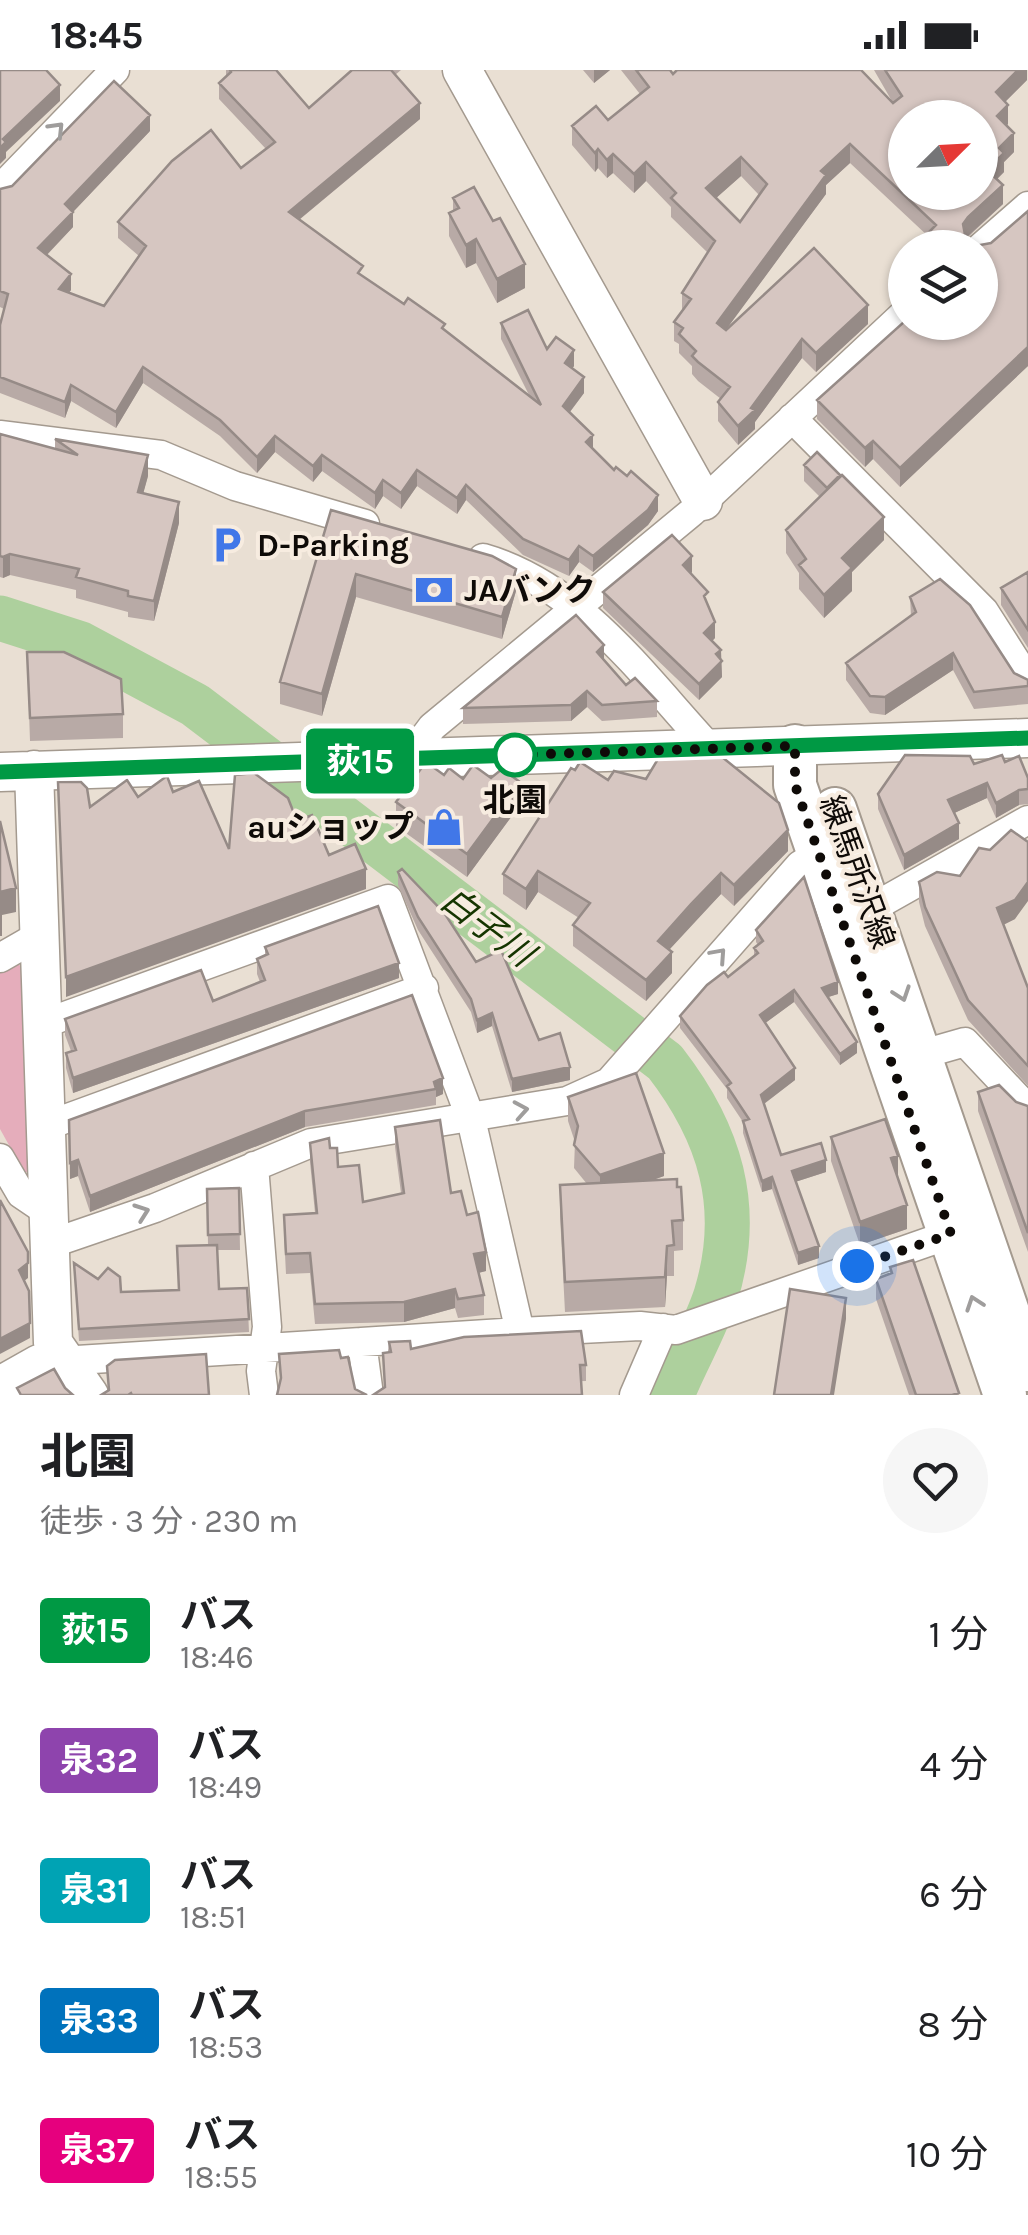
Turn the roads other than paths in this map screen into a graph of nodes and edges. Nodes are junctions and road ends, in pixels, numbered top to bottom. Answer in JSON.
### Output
{"nodes":[{"id":1,"x":114,"y":70,"type":"edge"},
{"id":2,"x":462,"y":70,"type":"edge"},
{"id":3,"x":0,"y":189,"type":"edge"},
{"id":4,"x":1028,"y":206,"type":"edge"},
{"id":5,"x":998,"y":232,"type":"edge"},
{"id":6,"x":888,"y":330,"type":"edge"},
{"id":7,"x":792,"y":418,"type":"junction"},
{"id":8,"x":0,"y":435,"type":"edge"},
{"id":9,"x":704,"y":501,"type":"junction"},
{"id":10,"x":392,"y":532,"type":"edge"},
{"id":11,"x":463,"y":552,"type":"edge"},
{"id":12,"x":576,"y":605,"type":"junction"},
{"id":13,"x":1028,"y":680,"type":"edge"},
{"id":14,"x":1028,"y":738,"type":"edge"},
{"id":15,"x":795,"y":746,"type":"junction"},
{"id":16,"x":709,"y":747,"type":"junction"},
{"id":17,"x":408,"y":759,"type":"junction"},
{"id":18,"x":17,"y":771,"type":"edge"},
{"id":19,"x":1028,"y":820,"type":"edge"},
{"id":20,"x":820,"y":854,"type":"junction"},
{"id":21,"x":872,"y":908,"type":"junction"},
{"id":22,"x":40,"y":935,"type":"junction"},
{"id":23,"x":0,"y":958,"type":"edge"},
{"id":24,"x":424,"y":988,"type":"junction"},
{"id":25,"x":42,"y":1024,"type":"junction"},
{"id":26,"x":923,"y":1054,"type":"junction"},
{"id":27,"x":1028,"y":1108,"type":"edge"},
{"id":28,"x":471,"y":1119,"type":"junction"},
{"id":29,"x":46,"y":1126,"type":"junction"},
{"id":30,"x":0,"y":1158,"type":"edge"},
{"id":31,"x":254,"y":1166,"type":"junction"},
{"id":32,"x":49,"y":1229,"type":"junction"},
{"id":33,"x":951,"y":1234,"type":"junction"},
{"id":34,"x":671,"y":1328,"type":"junction"},
{"id":35,"x":520,"y":1332,"type":"junction"},
{"id":36,"x":362,"y":1342,"type":"junction"},
{"id":37,"x":264,"y":1350,"type":"junction"},
{"id":38,"x":62,"y":1362,"type":"junction"},
{"id":39,"x":1028,"y":1370,"type":"edge"},
{"id":40,"x":0,"y":1386,"type":"edge"},
{"id":41,"x":89,"y":1395,"type":"edge"},
{"id":42,"x":264,"y":1395,"type":"edge"},
{"id":43,"x":369,"y":1395,"type":"edge"},
{"id":44,"x":634,"y":1395,"type":"edge"},
{"id":45,"x":1005,"y":1395,"type":"edge"}],
"edges":[{"from":3,"to":1,"type":"street","one_way":true},
{"from":2,"to":9,"type":"street"},
{"from":4,"to":5,"type":"street"},
{"from":6,"to":7,"type":"street"},
{"from":7,"to":9,"type":"street"},
{"from":7,"to":13,"type":"street"},
{"from":8,"to":10,"type":"street"},
{"from":9,"to":12,"type":"street"},
{"from":11,"to":12,"type":"street"},
{"from":12,"to":16,"type":"street"},
{"from":12,"to":17,"type":"street"},
{"from":14,"to":15,"type":"street"},
{"from":15,"to":16,"type":"street"},
{"from":15,"to":20,"type":"main road","name":"練馬所沢線"},
{"from":15,"to":21,"type":"main road","name":"練馬所沢線"},
{"from":16,"to":17,"type":"street"},
{"from":17,"to":18,"type":"street"},
{"from":18,"to":22,"type":"street"},
{"from":19,"to":21,"type":"street"},
{"from":28,"to":20,"type":"street","one_way":true},
{"from":20,"to":33,"type":"main road","name":"練馬所沢線"},
{"from":21,"to":26,"type":"main road","name":"練馬所沢線","one_way":true},
{"from":22,"to":23,"type":"street"},
{"from":22,"to":25,"type":"street"},
{"from":24,"to":25,"type":"street"},
{"from":24,"to":28,"type":"street"},
{"from":24,"to":29,"type":"street"},
{"from":25,"to":29,"type":"street"},
{"from":26,"to":27,"type":"street"},
{"from":26,"to":39,"type":"main road","name":"練馬所沢線"},
{"from":28,"to":31,"type":"street"},
{"from":28,"to":35,"type":"street"},
{"from":29,"to":32,"type":"street"},
{"from":30,"to":32,"type":"street"},
{"from":32,"to":31,"type":"street","one_way":true},
{"from":31,"to":37,"type":"street"},
{"from":32,"to":38,"type":"street"},
{"from":33,"to":34,"type":"street"},
{"from":45,"to":33,"type":"main road","name":"練馬所沢線","one_way":true},
{"from":34,"to":35,"type":"street"},
{"from":34,"to":44,"type":"street"},
{"from":35,"to":36,"type":"street"},
{"from":36,"to":37,"type":"street"},
{"from":36,"to":43,"type":"street"},
{"from":37,"to":38,"type":"street"},
{"from":37,"to":42,"type":"street"},
{"from":38,"to":40,"type":"street"},
{"from":38,"to":41,"type":"street"}]}
